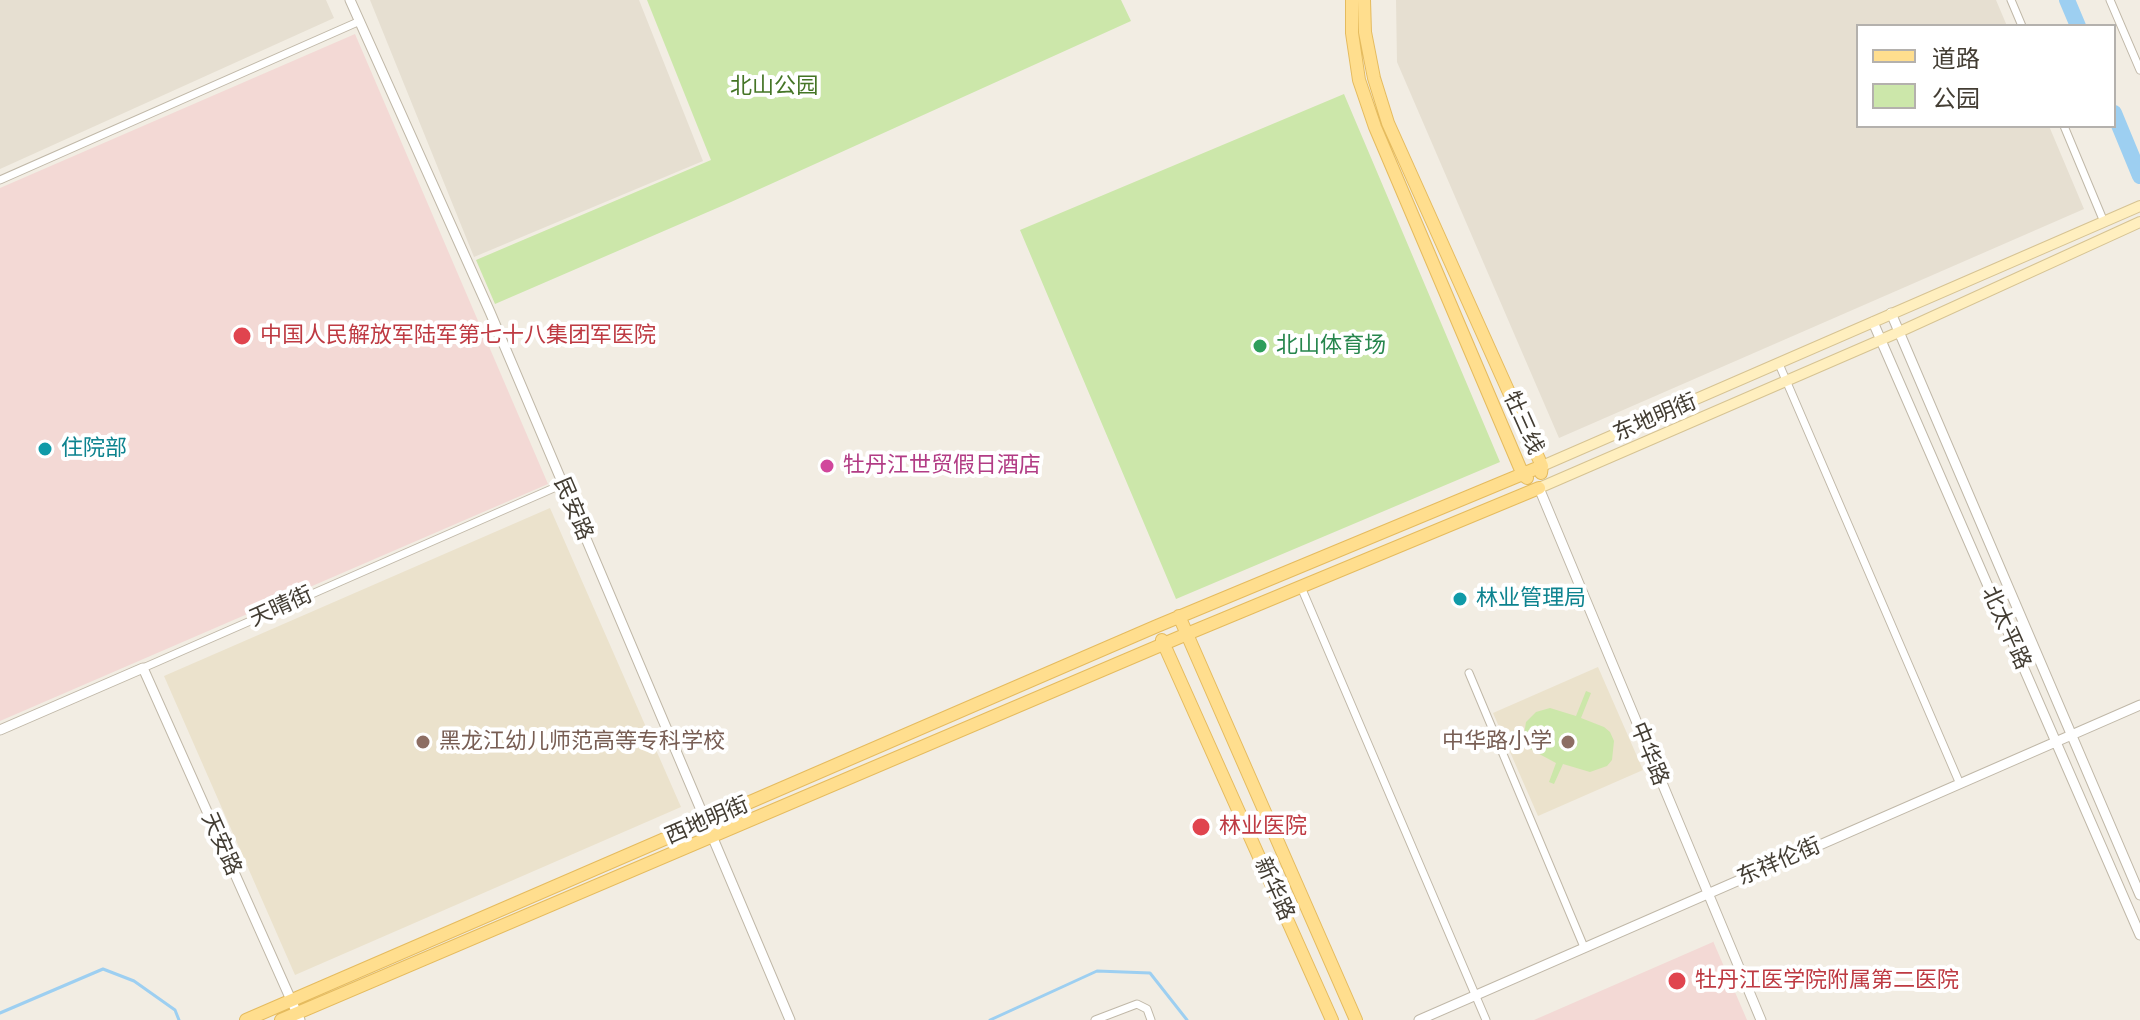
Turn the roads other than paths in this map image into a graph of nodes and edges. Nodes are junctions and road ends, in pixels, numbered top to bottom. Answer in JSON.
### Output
{"nodes":[{"id":1,"x":350,"y":0,"type":"edge"},
{"id":2,"x":1352,"y":0,"type":"edge"},
{"id":3,"x":1364,"y":0,"type":"edge"},
{"id":4,"x":2011,"y":0,"type":"edge"},
{"id":5,"x":2110,"y":0,"type":"edge"},
{"id":6,"x":360,"y":21,"type":"junction"},
{"id":7,"x":2021,"y":24,"type":"edge"},
{"id":8,"x":2140,"y":70,"type":"edge"},
{"id":9,"x":2065,"y":128,"type":"edge"},
{"id":10,"x":0,"y":180,"type":"edge"},
{"id":11,"x":2140,"y":206,"type":"edge"},
{"id":12,"x":2104,"y":222,"type":"junction"},
{"id":13,"x":2140,"y":222,"type":"edge"},
{"id":14,"x":1891,"y":313,"type":"junction"},
{"id":15,"x":1873,"y":322,"type":"junction"},
{"id":16,"x":1899,"y":332,"type":"junction"},
{"id":17,"x":1881,"y":340,"type":"junction"},
{"id":18,"x":1779,"y":364,"type":"junction"},
{"id":19,"x":1786,"y":381,"type":"junction"},
{"id":20,"x":1542,"y":466,"type":"junction"},
{"id":21,"x":1523,"y":475,"type":"junction"},
{"id":22,"x":563,"y":484,"type":"junction"},
{"id":23,"x":1539,"y":488,"type":"junction"},
{"id":24,"x":1301,"y":587,"type":"junction"},
{"id":25,"x":1168,"y":621,"type":"junction"},
{"id":26,"x":1176,"y":639,"type":"junction"},
{"id":27,"x":143,"y":668,"type":"junction"},
{"id":28,"x":1469,"y":673,"type":"dead end"},
{"id":29,"x":2140,"y":705,"type":"edge"},
{"id":30,"x":0,"y":730,"type":"edge"},
{"id":31,"x":2072,"y":735,"type":"junction"},
{"id":32,"x":2056,"y":742,"type":"junction"},
{"id":33,"x":1960,"y":784,"type":"junction"},
{"id":34,"x":706,"y":821,"type":"junction"},
{"id":35,"x":712,"y":835,"type":"junction"},
{"id":36,"x":1707,"y":893,"type":"junction"},
{"id":37,"x":2140,"y":895,"type":"edge"},
{"id":38,"x":2140,"y":935,"type":"edge"},
{"id":39,"x":1584,"y":947,"type":"junction"},
{"id":40,"x":1476,"y":995,"type":"junction"},
{"id":41,"x":291,"y":1001,"type":"junction"},
{"id":42,"x":298,"y":1017,"type":"edge"},
{"id":43,"x":246,"y":1020,"type":"edge"},
{"id":44,"x":281,"y":1020,"type":"edge"},
{"id":45,"x":790,"y":1020,"type":"edge"},
{"id":46,"x":1095,"y":1020,"type":"edge"},
{"id":47,"x":1151,"y":1020,"type":"edge"},
{"id":48,"x":1332,"y":1020,"type":"edge"},
{"id":49,"x":1356,"y":1020,"type":"edge"},
{"id":50,"x":1419,"y":1020,"type":"edge"},
{"id":51,"x":1486,"y":1020,"type":"edge"},
{"id":52,"x":1761,"y":1020,"type":"edge"}],
"edges":[{"from":1,"to":6,"type":"street","name":"民安路"},
{"from":2,"to":21,"type":"main road","name":"牡三线"},
{"from":3,"to":20,"type":"main road","name":"牡三线"},
{"from":4,"to":7,"type":"street"},
{"from":5,"to":8,"type":"street"},
{"from":6,"to":10,"type":"street"},
{"from":6,"to":22,"type":"street","name":"民安路"},
{"from":9,"to":12,"type":"street"},
{"from":11,"to":12,"type":"main road","name":"东地明街"},
{"from":12,"to":14,"type":"main road","name":"东地明街"},
{"from":13,"to":16,"type":"main road","name":"东地明街"},
{"from":14,"to":15,"type":"main road","name":"东地明街"},
{"from":14,"to":16,"type":"street","name":"北太平路"},
{"from":15,"to":17,"type":"street","name":"北太平路"},
{"from":15,"to":18,"type":"main road","name":"东地明街"},
{"from":16,"to":17,"type":"main road","name":"东地明街"},
{"from":16,"to":31,"type":"street","name":"北太平路"},
{"from":17,"to":19,"type":"main road","name":"东地明街"},
{"from":17,"to":32,"type":"street","name":"北太平路"},
{"from":18,"to":19,"type":"street"},
{"from":18,"to":20,"type":"main road","name":"东地明街"},
{"from":19,"to":23,"type":"main road","name":"东地明街"},
{"from":19,"to":33,"type":"street"},
{"from":20,"to":21,"type":"main road","name":"东地明街"},
{"from":20,"to":23,"type":"main road","name":"牡三线"},
{"from":21,"to":23,"type":"main road","name":"牡三线"},
{"from":21,"to":25,"type":"main road","name":"东地明街"},
{"from":22,"to":27,"type":"street","name":"天晴街"},
{"from":22,"to":34,"type":"street","name":"民安路"},
{"from":23,"to":24,"type":"main road","name":"东地明街"},
{"from":23,"to":36,"type":"street","name":"中华路"},
{"from":24,"to":26,"type":"main road","name":"东地明街"},
{"from":24,"to":40,"type":"street"},
{"from":25,"to":26,"type":"main road","name":"新华路"},
{"from":25,"to":26,"type":"main road"},
{"from":25,"to":34,"type":"main road","name":"西地明街"},
{"from":26,"to":35,"type":"main road","name":"西地明街"},
{"from":26,"to":48,"type":"main road","name":"新华路"},
{"from":26,"to":49,"type":"main road"},
{"from":27,"to":30,"type":"street","name":"天晴街"},
{"from":27,"to":41,"type":"street","name":"天安路"},
{"from":28,"to":39,"type":"street"},
{"from":29,"to":31,"type":"street","name":"东祥伦街"},
{"from":31,"to":32,"type":"street","name":"东祥伦街"},
{"from":31,"to":37,"type":"street","name":"北太平路"},
{"from":32,"to":33,"type":"street","name":"东祥伦街"},
{"from":32,"to":38,"type":"street","name":"北太平路"},
{"from":33,"to":36,"type":"street","name":"东祥伦街"},
{"from":34,"to":35,"type":"street","name":"民安路"},
{"from":34,"to":41,"type":"main road","name":"西地明街"},
{"from":35,"to":42,"type":"main road","name":"西地明街"},
{"from":35,"to":45,"type":"street","name":"民安路"},
{"from":36,"to":39,"type":"street","name":"东祥伦街"},
{"from":36,"to":52,"type":"street","name":"中华路"},
{"from":39,"to":40,"type":"street","name":"东祥伦街"},
{"from":40,"to":50,"type":"street","name":"东祥伦街"},
{"from":40,"to":51,"type":"street"},
{"from":41,"to":42,"type":"street","name":"天安路"},
{"from":41,"to":43,"type":"main road","name":"西地明街"},
{"from":42,"to":44,"type":"main road","name":"西地明街"},
{"from":46,"to":47,"type":"street"}]}
